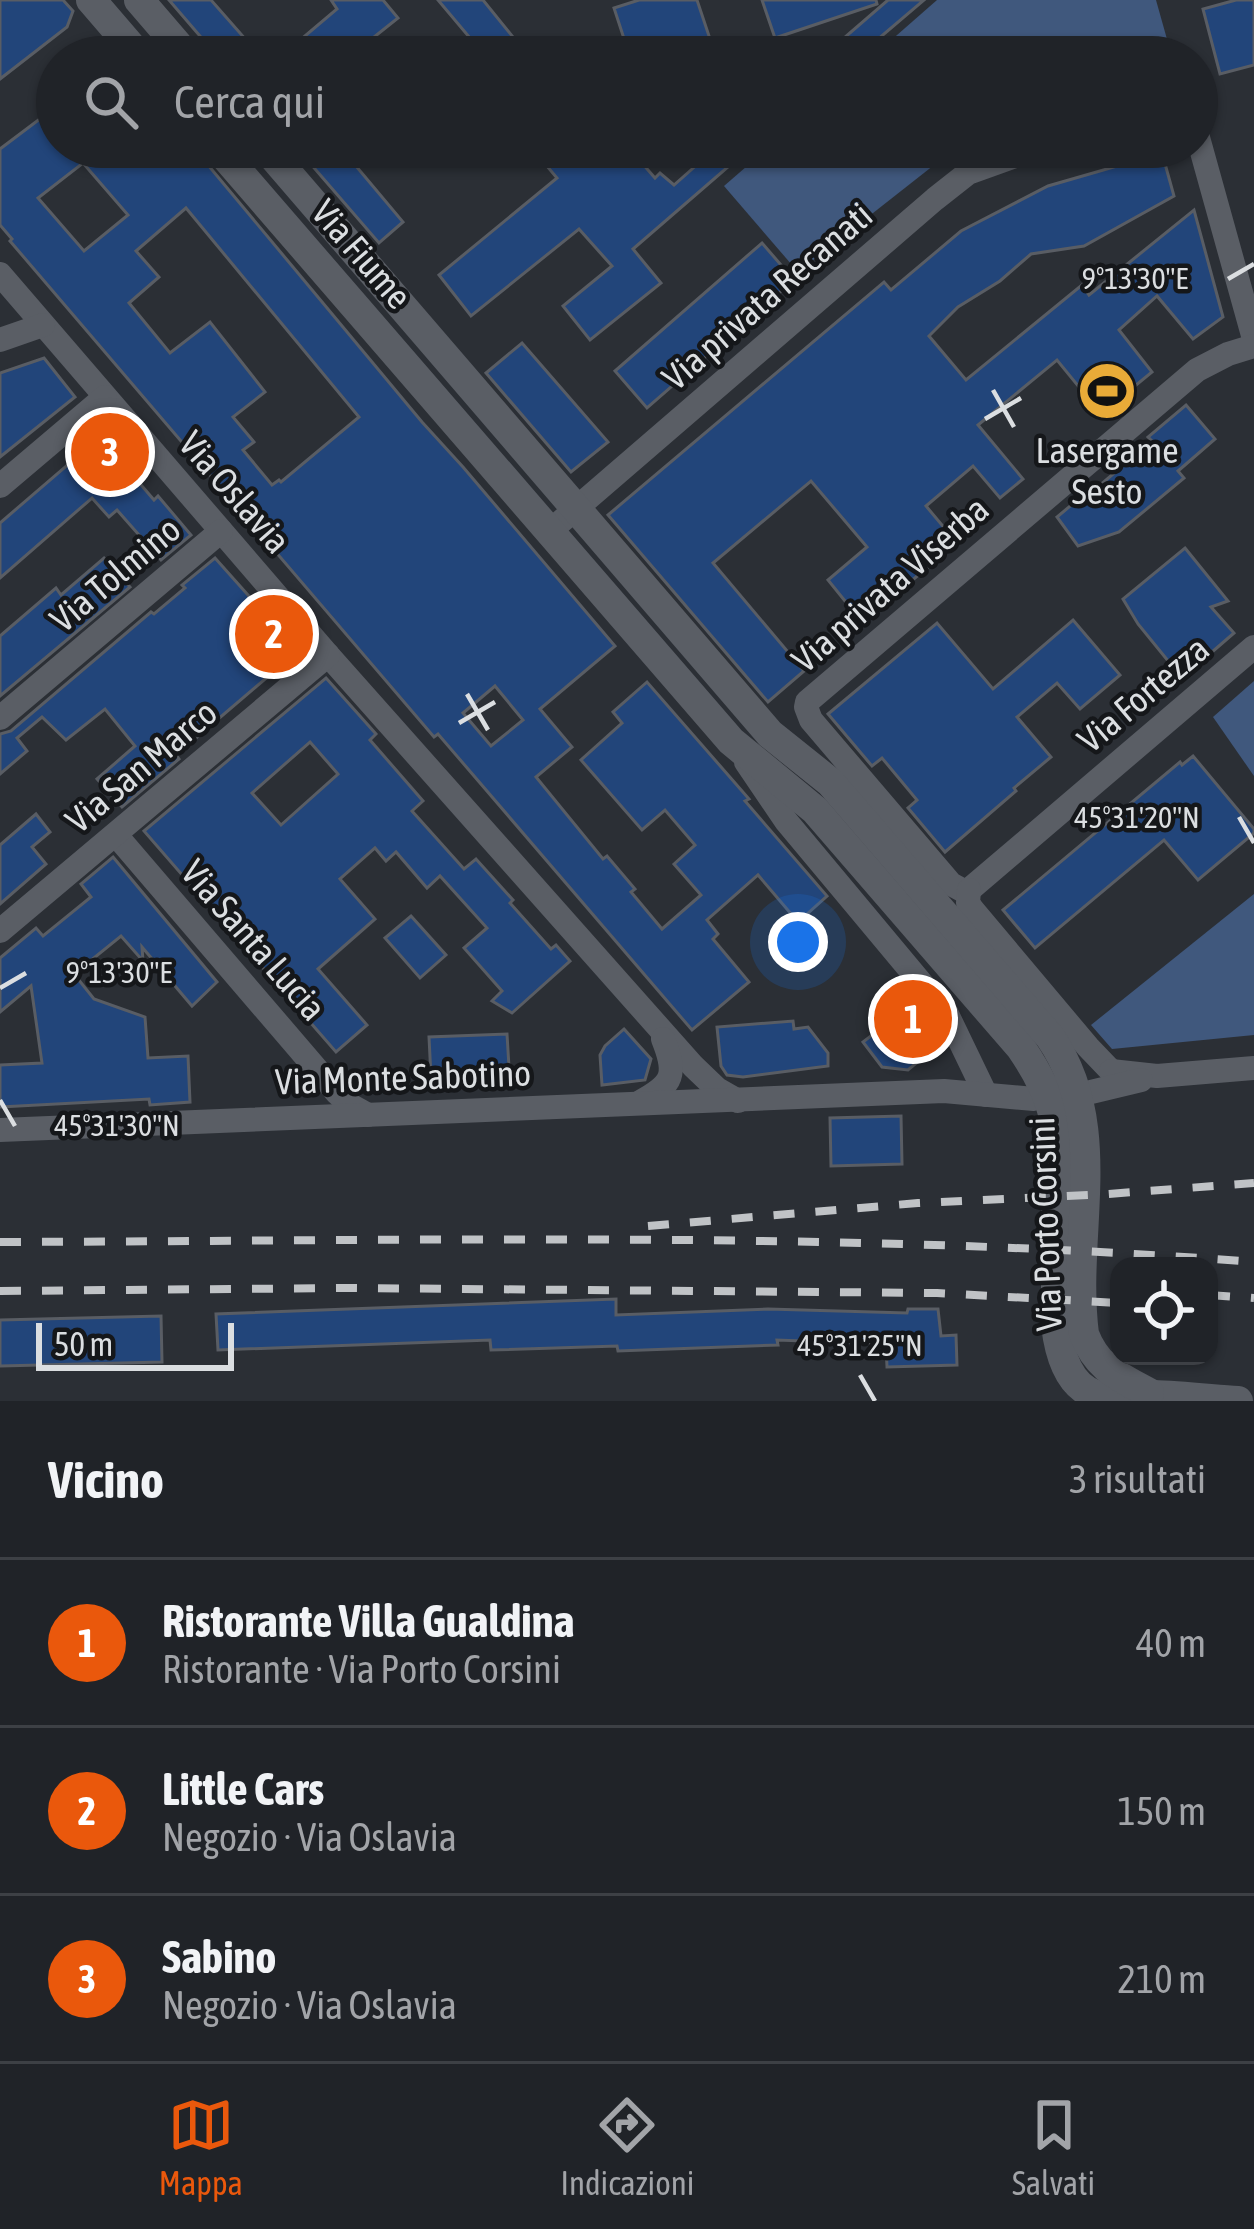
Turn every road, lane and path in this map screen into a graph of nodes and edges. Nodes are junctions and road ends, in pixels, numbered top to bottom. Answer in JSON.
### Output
{"nodes":[{"id":1,"x":91,"y":0,"type":"edge"},
{"id":2,"x":139,"y":0,"type":"edge"},
{"id":3,"x":122,"y":36,"type":"edge"},
{"id":4,"x":170,"y":36,"type":"edge"},
{"id":5,"x":236,"y":168,"type":"edge"},
{"id":6,"x":283,"y":168,"type":"edge"},
{"id":7,"x":984,"y":168,"type":"edge"},
{"id":8,"x":1206,"y":168,"type":"edge"},
{"id":9,"x":0,"y":274,"type":"edge"},
{"id":10,"x":43,"y":325,"type":"junction"},
{"id":11,"x":0,"y":340,"type":"edge"},
{"id":12,"x":1254,"y":343,"type":"edge"},
{"id":13,"x":477,"y":394,"type":"joint"},
{"id":14,"x":105,"y":397,"type":"junction"},
{"id":15,"x":447,"y":412,"type":"joint"},
{"id":16,"x":0,"y":486,"type":"edge"},
{"id":17,"x":576,"y":508,"type":"junction"},
{"id":18,"x":220,"y":531,"type":"junction"},
{"id":19,"x":550,"y":531,"type":"junction"},
{"id":20,"x":1254,"y":647,"type":"edge"},
{"id":21,"x":328,"y":655,"type":"junction"},
{"id":22,"x":0,"y":718,"type":"edge"},
{"id":23,"x":731,"y":741,"type":"junction"},
{"id":24,"x":116,"y":835,"type":"junction"},
{"id":25,"x":969,"y":890,"type":"junction"},
{"id":26,"x":0,"y":931,"type":"edge"},
{"id":27,"x":958,"y":953,"type":"junction"},
{"id":28,"x":658,"y":1024,"type":"junction"},
{"id":29,"x":1254,"y":1068,"type":"edge"},
{"id":30,"x":983,"y":1089,"type":"junction"},
{"id":31,"x":338,"y":1093,"type":"junction"},
{"id":32,"x":1034,"y":1099,"type":"dead end"},
{"id":33,"x":738,"y":1101,"type":"junction"},
{"id":34,"x":638,"y":1103,"type":"junction"},
{"id":35,"x":368,"y":1115,"type":"junction"},
{"id":36,"x":324,"y":1117,"type":"junction"},
{"id":37,"x":0,"y":1130,"type":"edge"},
{"id":38,"x":1238,"y":1401,"type":"edge"}],
"edges":[{"from":1,"to":3,"type":"street"},
{"from":2,"to":4,"type":"street"},
{"from":5,"to":15,"type":"street","name":"Via Fiume"},
{"from":6,"to":13,"type":"street","name":"Via Fiume"},
{"from":7,"to":17,"type":"street","name":"Via privata Recanati"},
{"from":8,"to":12,"type":"street"},
{"from":9,"to":10,"type":"street","name":"Via Oslavia"},
{"from":10,"to":11,"type":"street"},
{"from":10,"to":14,"type":"street","name":"Via Oslavia"},
{"from":12,"to":25,"type":"street","name":"Via privata Viserba"},
{"from":13,"to":17,"type":"street","name":"Via Porto Corsini"},
{"from":14,"to":16,"type":"street"},
{"from":14,"to":18,"type":"street","name":"Via Oslavia"},
{"from":15,"to":19,"type":"street","name":"Via Porto Corsini"},
{"from":17,"to":19,"type":"street","name":"Via privata Recanati"},
{"from":17,"to":27,"type":"street","name":"Via Porto Corsini"},
{"from":18,"to":21,"type":"street","name":"Via Oslavia"},
{"from":18,"to":22,"type":"street","name":"Via Tolmino"},
{"from":19,"to":23,"type":"street","name":"Via Porto Corsini"},
{"from":20,"to":25,"type":"street","name":"Via Fortezza"},
{"from":21,"to":24,"type":"street","name":"Via San Marco"},
{"from":21,"to":28,"type":"street","name":"Via Oslavia"},
{"from":23,"to":27,"type":"street","name":"Via Porto Corsini"},
{"from":23,"to":30,"type":"street","name":"Via Porto Corsini"},
{"from":24,"to":26,"type":"street","name":"Via San Marco"},
{"from":24,"to":31,"type":"street","name":"Via Santa Lucia"},
{"from":25,"to":29,"type":"street"},
{"from":27,"to":38,"type":"street","name":"Via Porto Corsini"},
{"from":28,"to":33,"type":"street","name":"Via Oslavia"},
{"from":28,"to":34,"type":"street"},
{"from":30,"to":32,"type":"street","name":"Via Monte Sabotino"},
{"from":30,"to":33,"type":"street","name":"Via Monte Sabotino"},
{"from":31,"to":35,"type":"street","name":"Via Santa Lucia"},
{"from":31,"to":36,"type":"street"},
{"from":33,"to":34,"type":"street","name":"Via Monte Sabotino"},
{"from":34,"to":35,"type":"street","name":"Via Monte Sabotino"},
{"from":35,"to":36,"type":"street","name":"Via Monte Sabotino"},
{"from":36,"to":37,"type":"street","name":"Via Monte Sabotino"}]}
